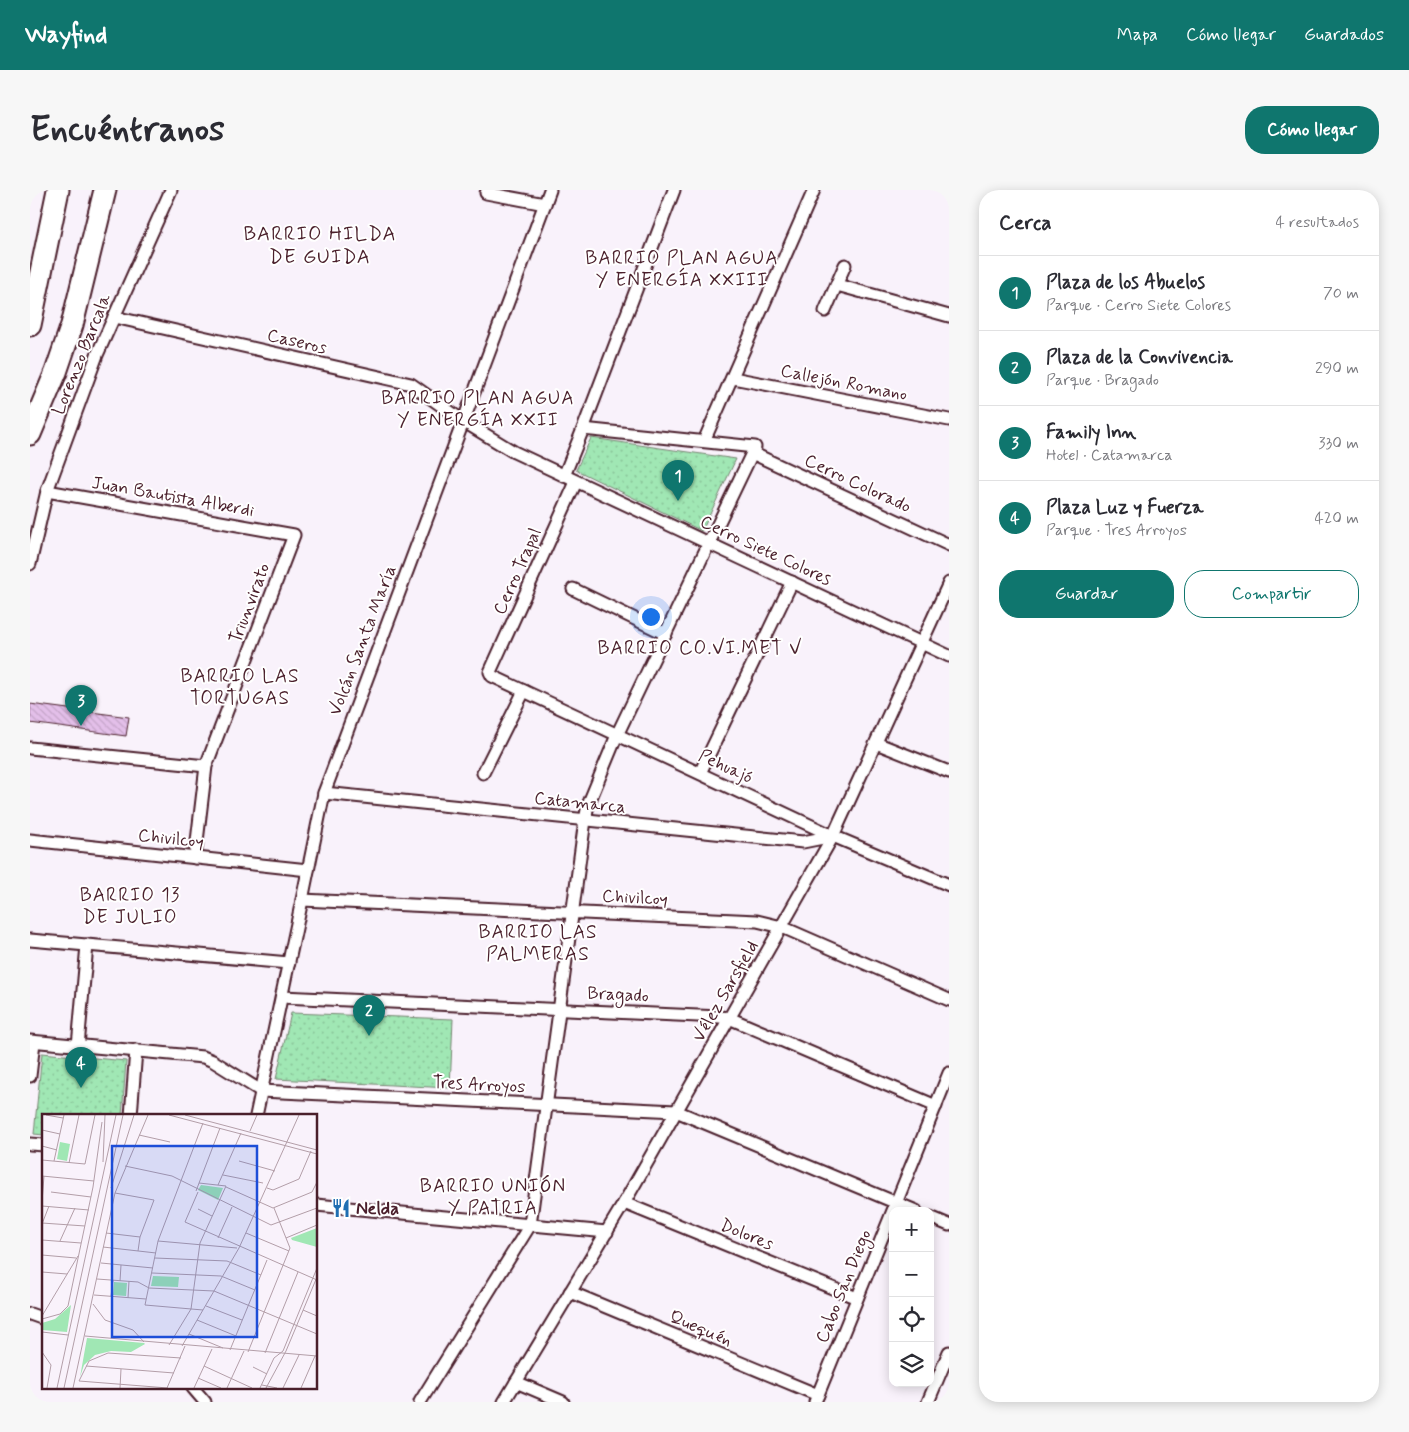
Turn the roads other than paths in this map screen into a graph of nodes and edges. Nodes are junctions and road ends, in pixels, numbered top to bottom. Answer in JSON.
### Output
{"nodes":[{"id":1,"x":58,"y":190,"type":"edge"},
{"id":2,"x":105,"y":190,"type":"edge"},
{"id":3,"x":171,"y":190,"type":"edge"},
{"id":4,"x":550,"y":190,"type":"edge"},
{"id":5,"x":674,"y":190,"type":"edge"},
{"id":6,"x":814,"y":190,"type":"edge"},
{"id":7,"x":486,"y":193,"type":"dead end"},
{"id":8,"x":545,"y":204,"type":"junction"},
{"id":9,"x":845,"y":265,"type":"dead end"},
{"id":10,"x":837,"y":285,"type":"junction"},
{"id":11,"x":825,"y":311,"type":"dead end"},
{"id":12,"x":949,"y":316,"type":"edge"},
{"id":13,"x":114,"y":317,"type":"junction"},
{"id":14,"x":30,"y":325,"type":"edge"},
{"id":15,"x":732,"y":378,"type":"junction"},
{"id":16,"x":949,"y":420,"type":"edge"},
{"id":17,"x":463,"y":421,"type":"junction"},
{"id":18,"x":583,"y":429,"type":"junction"},
{"id":19,"x":30,"y":434,"type":"edge"},
{"id":20,"x":704,"y":441,"type":"junction"},
{"id":21,"x":753,"y":450,"type":"junction"},
{"id":22,"x":564,"y":476,"type":"junction"},
{"id":23,"x":576,"y":482,"type":"junction"},
{"id":24,"x":47,"y":491,"type":"junction"},
{"id":25,"x":294,"y":535,"type":"joint"},
{"id":26,"x":709,"y":542,"type":"junction"},
{"id":27,"x":949,"y":545,"type":"edge"},
{"id":28,"x":30,"y":564,"type":"edge"},
{"id":29,"x":792,"y":582,"type":"junction"},
{"id":30,"x":949,"y":583,"type":"edge"},
{"id":31,"x":573,"y":589,"type":"dead end"},
{"id":32,"x":666,"y":634,"type":"junction"},
{"id":33,"x":922,"y":643,"type":"junction"},
{"id":34,"x":949,"y":656,"type":"edge"},
{"id":35,"x":490,"y":674,"type":"joint"},
{"id":36,"x":524,"y":691,"type":"junction"},
{"id":37,"x":617,"y":735,"type":"junction"},
{"id":38,"x":876,"y":743,"type":"junction"},
{"id":39,"x":30,"y":748,"type":"edge"},
{"id":40,"x":206,"y":766,"type":"junction"},
{"id":41,"x":949,"y":772,"type":"edge"},
{"id":42,"x":483,"y":773,"type":"dead end"},
{"id":43,"x":700,"y":774,"type":"junction"},
{"id":44,"x":324,"y":793,"type":"junction"},
{"id":45,"x":585,"y":820,"type":"junction"},
{"id":46,"x":833,"y":836,"type":"junction"},
{"id":47,"x":30,"y":840,"type":"edge"},
{"id":48,"x":195,"y":858,"type":"junction"},
{"id":49,"x":308,"y":870,"type":"junction"},
{"id":50,"x":949,"y":885,"type":"edge"},
{"id":51,"x":302,"y":900,"type":"junction"},
{"id":52,"x":572,"y":912,"type":"junction"},
{"id":53,"x":782,"y":927,"type":"junction"},
{"id":54,"x":30,"y":940,"type":"edge"},
{"id":55,"x":87,"y":945,"type":"junction"},
{"id":56,"x":289,"y":963,"type":"junction"},
{"id":57,"x":282,"y":997,"type":"junction"},
{"id":58,"x":949,"y":1000,"type":"edge"},
{"id":59,"x":559,"y":1008,"type":"junction"},
{"id":60,"x":729,"y":1018,"type":"junction"},
{"id":61,"x":32,"y":1042,"type":"edge"},
{"id":62,"x":78,"y":1046,"type":"junction"},
{"id":63,"x":136,"y":1050,"type":"junction"},
{"id":64,"x":949,"y":1073,"type":"edge"},
{"id":65,"x":30,"y":1076,"type":"edge"},
{"id":66,"x":261,"y":1090,"type":"junction"},
{"id":67,"x":546,"y":1105,"type":"junction"},
{"id":68,"x":936,"y":1106,"type":"junction"},
{"id":69,"x":676,"y":1111,"type":"junction"},
{"id":70,"x":131,"y":1114,"type":"edge"},
{"id":71,"x":256,"y":1114,"type":"edge"},
{"id":72,"x":896,"y":1202,"type":"junction"},
{"id":73,"x":624,"y":1203,"type":"junction"},
{"id":74,"x":318,"y":1205,"type":"edge"},
{"id":75,"x":907,"y":1207,"type":"edge"},
{"id":76,"x":934,"y":1219,"type":"edge"},
{"id":77,"x":530,"y":1225,"type":"junction"},
{"id":78,"x":949,"y":1225,"type":"edge"},
{"id":79,"x":607,"y":1232,"type":"junction"},
{"id":80,"x":570,"y":1292,"type":"junction"},
{"id":81,"x":857,"y":1298,"type":"junction"},
{"id":82,"x":30,"y":1314,"type":"edge"},
{"id":83,"x":42,"y":1318,"type":"edge"},
{"id":84,"x":949,"y":1352,"type":"edge"},
{"id":85,"x":516,"y":1382,"type":"junction"},
{"id":86,"x":195,"y":1390,"type":"edge"},
{"id":87,"x":816,"y":1398,"type":"edge"},
{"id":88,"x":205,"y":1402,"type":"edge"},
{"id":89,"x":420,"y":1402,"type":"edge"},
{"id":90,"x":504,"y":1402,"type":"edge"},
{"id":91,"x":563,"y":1402,"type":"edge"},
{"id":92,"x":928,"y":1402,"type":"edge"}],
"edges":[{"from":1,"to":14,"type":"highway"},
{"from":2,"to":19,"type":"highway"},
{"from":3,"to":13,"type":"street","name":"Lorenzo Barcala"},
{"from":4,"to":8,"type":"street","name":"Volcán Santa María"},
{"from":5,"to":18,"type":"street"},
{"from":6,"to":15,"type":"street"},
{"from":7,"to":8,"type":"street"},
{"from":8,"to":17,"type":"street","name":"Volcán Santa María"},
{"from":9,"to":10,"type":"street"},
{"from":10,"to":11,"type":"street"},
{"from":10,"to":12,"type":"street"},
{"from":13,"to":17,"type":"street","name":"Caseros"},
{"from":13,"to":24,"type":"street","name":"Lorenzo Barcala"},
{"from":15,"to":16,"type":"street","name":"Callejón Romano"},
{"from":15,"to":20,"type":"street"},
{"from":17,"to":22,"type":"street","name":"Cerro Siete Colores"},
{"from":17,"to":44,"type":"street","name":"Volcán Santa María"},
{"from":18,"to":20,"type":"street","name":"Cerro Colorado"},
{"from":18,"to":22,"type":"street"},
{"from":20,"to":21,"type":"street","name":"Cerro Colorado"},
{"from":21,"to":26,"type":"street"},
{"from":21,"to":27,"type":"street","name":"Cerro Colorado"},
{"from":22,"to":23,"type":"street","name":"Cerro Siete Colores"},
{"from":23,"to":26,"type":"street","name":"Cerro Siete Colores"},
{"from":23,"to":35,"type":"street","name":"Cerro Trapal"},
{"from":24,"to":25,"type":"street","name":"Juan Bautista Alberdi"},
{"from":24,"to":28,"type":"street","name":"Lorenzo Barcala"},
{"from":25,"to":40,"type":"street","name":"Triunvirato"},
{"from":26,"to":29,"type":"street","name":"Cerro Siete Colores"},
{"from":26,"to":32,"type":"street"},
{"from":29,"to":33,"type":"street","name":"Cerro Siete Colores"},
{"from":29,"to":43,"type":"street"},
{"from":30,"to":33,"type":"street","name":"Vélez Sarsfield"},
{"from":31,"to":32,"type":"street"},
{"from":32,"to":37,"type":"street"},
{"from":33,"to":34,"type":"street","name":"Cerro Siete Colores"},
{"from":33,"to":38,"type":"street","name":"Vélez Sarsfield"},
{"from":35,"to":36,"type":"street","name":"Pehuajó"},
{"from":36,"to":37,"type":"street","name":"Pehuajó"},
{"from":36,"to":42,"type":"street"},
{"from":37,"to":43,"type":"street","name":"Pehuajó"},
{"from":37,"to":45,"type":"street"},
{"from":38,"to":41,"type":"street"},
{"from":38,"to":46,"type":"street","name":"Vélez Sarsfield"},
{"from":39,"to":40,"type":"street"},
{"from":40,"to":48,"type":"street","name":"Triunvirato"},
{"from":43,"to":46,"type":"street","name":"Pehuajó"},
{"from":44,"to":45,"type":"street","name":"Catamarca"},
{"from":44,"to":49,"type":"street","name":"Volcán Santa María"},
{"from":45,"to":46,"type":"street","name":"Catamarca"},
{"from":45,"to":52,"type":"street"},
{"from":46,"to":50,"type":"street","name":"Pehuajó"},
{"from":46,"to":53,"type":"street","name":"Vélez Sarsfield"},
{"from":47,"to":48,"type":"street","name":"Chivilcoy"},
{"from":48,"to":49,"type":"street","name":"Chivilcoy"},
{"from":49,"to":51,"type":"street","name":"Volcán Santa María"},
{"from":51,"to":52,"type":"street","name":"Chivilcoy"},
{"from":51,"to":56,"type":"street","name":"Volcán Santa María"},
{"from":52,"to":53,"type":"street","name":"Chivilcoy"},
{"from":52,"to":59,"type":"street"},
{"from":53,"to":58,"type":"street","name":"Chivilcoy"},
{"from":53,"to":60,"type":"street","name":"Vélez Sarsfield"},
{"from":54,"to":55,"type":"street"},
{"from":55,"to":56,"type":"street"},
{"from":55,"to":62,"type":"street"},
{"from":56,"to":57,"type":"street","name":"Volcán Santa María"},
{"from":57,"to":59,"type":"street","name":"Bragado"},
{"from":57,"to":66,"type":"street","name":"Volcán Santa María"},
{"from":59,"to":60,"type":"street","name":"Bragado"},
{"from":59,"to":67,"type":"street"},
{"from":60,"to":68,"type":"street","name":"Bragado"},
{"from":60,"to":69,"type":"street","name":"Vélez Sarsfield"},
{"from":61,"to":62,"type":"street","name":"Tres Arroyos"},
{"from":61,"to":65,"type":"street"},
{"from":62,"to":63,"type":"street","name":"Tres Arroyos"},
{"from":63,"to":66,"type":"street","name":"Tres Arroyos"},
{"from":63,"to":70,"type":"street"},
{"from":64,"to":68,"type":"street","name":"Cabo San Diego"},
{"from":66,"to":67,"type":"street","name":"Tres Arroyos"},
{"from":66,"to":71,"type":"street","name":"Volcán Santa María"},
{"from":67,"to":69,"type":"street","name":"Tres Arroyos"},
{"from":67,"to":77,"type":"street"},
{"from":68,"to":72,"type":"street","name":"Cabo San Diego"},
{"from":69,"to":72,"type":"street","name":"Tres Arroyos"},
{"from":69,"to":73,"type":"street","name":"Vélez Sarsfield"},
{"from":72,"to":75,"type":"street","name":"Tres Arroyos"},
{"from":72,"to":81,"type":"street","name":"Cabo San Diego"},
{"from":73,"to":79,"type":"street","name":"Vélez Sarsfield"},
{"from":73,"to":81,"type":"street","name":"Dolores"},
{"from":74,"to":77,"type":"street"},
{"from":76,"to":78,"type":"street"},
{"from":77,"to":79,"type":"street"},
{"from":77,"to":89,"type":"street"},
{"from":79,"to":80,"type":"street","name":"Vélez Sarsfield"},
{"from":80,"to":85,"type":"street","name":"Vélez Sarsfield"},
{"from":80,"to":87,"type":"street","name":"Quequén"},
{"from":81,"to":87,"type":"street","name":"Cabo San Diego"},
{"from":82,"to":83,"type":"street"},
{"from":84,"to":92,"type":"street"},
{"from":85,"to":90,"type":"street","name":"Vélez Sarsfield"},
{"from":85,"to":91,"type":"street"},
{"from":86,"to":88,"type":"street"}]}
